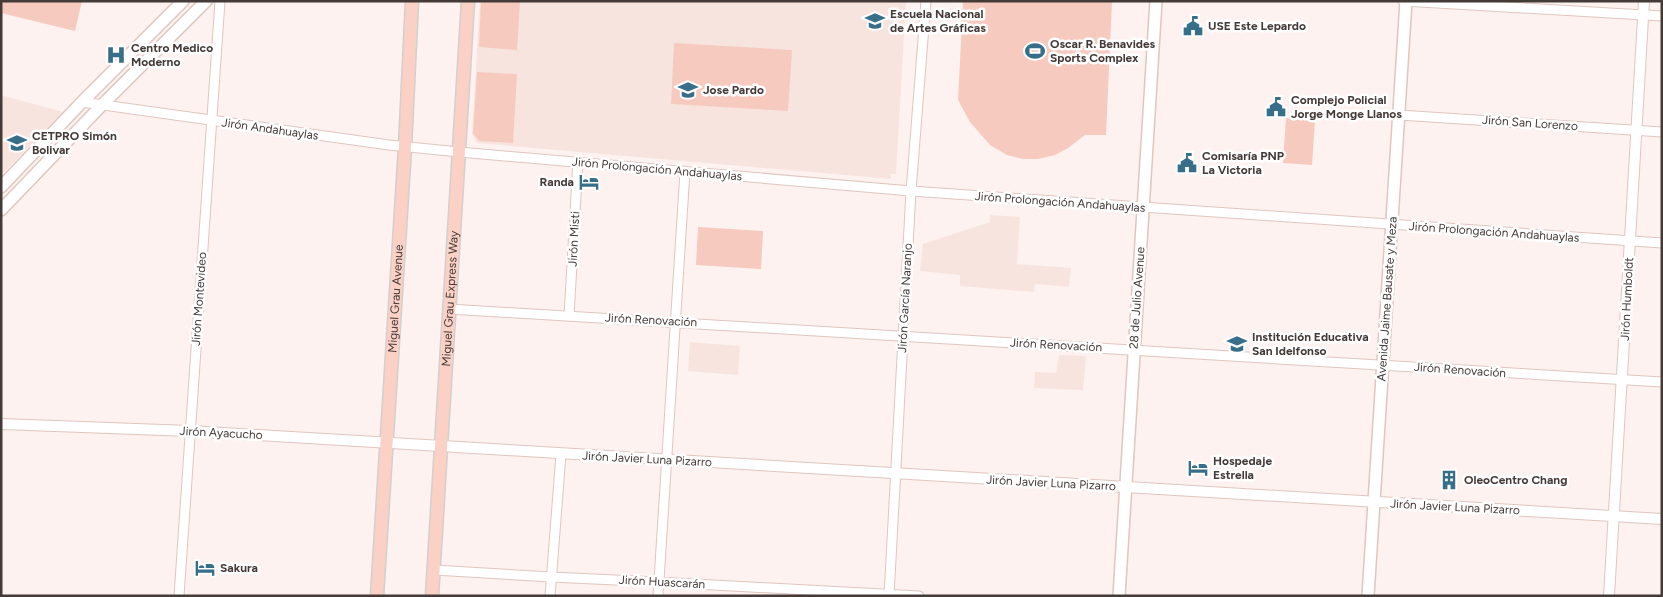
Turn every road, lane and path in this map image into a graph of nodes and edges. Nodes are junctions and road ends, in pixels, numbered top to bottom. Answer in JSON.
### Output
{"nodes":[{"id":1,"x":183,"y":1,"type":"edge"},
{"id":2,"x":206,"y":1,"type":"edge"},
{"id":3,"x":220,"y":1,"type":"edge"},
{"id":4,"x":412,"y":1,"type":"edge"},
{"id":5,"x":468,"y":1,"type":"edge"},
{"id":6,"x":926,"y":1,"type":"edge"},
{"id":7,"x":1156,"y":1,"type":"edge"},
{"id":8,"x":1405,"y":1,"type":"edge"},
{"id":9,"x":1644,"y":1,"type":"edge"},
{"id":10,"x":1643,"y":14,"type":"junction"},
{"id":11,"x":1662,"y":16,"type":"edge"},
{"id":12,"x":82,"y":102,"type":"junction"},
{"id":13,"x":102,"y":106,"type":"junction"},
{"id":14,"x":1399,"y":115,"type":"junction"},
{"id":15,"x":212,"y":121,"type":"junction"},
{"id":16,"x":1637,"y":130,"type":"junction"},
{"id":17,"x":1662,"y":132,"type":"edge"},
{"id":18,"x":408,"y":147,"type":"junction"},
{"id":19,"x":455,"y":152,"type":"junction"},
{"id":20,"x":578,"y":161,"type":"junction"},
{"id":21,"x":685,"y":171,"type":"junction"},
{"id":22,"x":1,"y":187,"type":"edge"},
{"id":23,"x":911,"y":191,"type":"junction"},
{"id":24,"x":1143,"y":208,"type":"junction"},
{"id":25,"x":1,"y":210,"type":"edge"},
{"id":26,"x":1392,"y":225,"type":"junction"},
{"id":27,"x":1630,"y":241,"type":"junction"},
{"id":28,"x":1662,"y":243,"type":"edge"},
{"id":29,"x":449,"y":309,"type":"junction"},
{"id":30,"x":569,"y":316,"type":"junction"},
{"id":31,"x":675,"y":321,"type":"junction"},
{"id":32,"x":903,"y":336,"type":"junction"},
{"id":33,"x":1134,"y":350,"type":"junction"},
{"id":34,"x":1383,"y":365,"type":"junction"},
{"id":35,"x":1622,"y":380,"type":"junction"},
{"id":36,"x":1662,"y":382,"type":"edge"},
{"id":37,"x":1,"y":424,"type":"edge"},
{"id":38,"x":190,"y":431,"type":"junction"},
{"id":39,"x":389,"y":443,"type":"junction"},
{"id":40,"x":436,"y":447,"type":"junction"},
{"id":41,"x":561,"y":454,"type":"junction"},
{"id":42,"x":666,"y":460,"type":"junction"},
{"id":43,"x":895,"y":473,"type":"junction"},
{"id":44,"x":1126,"y":487,"type":"junction"},
{"id":45,"x":1374,"y":502,"type":"junction"},
{"id":46,"x":1614,"y":516,"type":"junction"},
{"id":47,"x":1662,"y":519,"type":"edge"},
{"id":48,"x":434,"y":570,"type":"junction"},
{"id":49,"x":551,"y":578,"type":"junction"},
{"id":50,"x":658,"y":582,"type":"junction"},
{"id":51,"x":889,"y":595,"type":"edge"},
{"id":52,"x":179,"y":596,"type":"edge"},
{"id":53,"x":377,"y":596,"type":"edge"},
{"id":54,"x":432,"y":596,"type":"edge"},
{"id":55,"x":550,"y":596,"type":"edge"},
{"id":56,"x":658,"y":596,"type":"edge"},
{"id":57,"x":919,"y":596,"type":"edge"},
{"id":58,"x":1119,"y":596,"type":"edge"},
{"id":59,"x":1368,"y":596,"type":"edge"},
{"id":60,"x":1609,"y":596,"type":"edge"}],
"edges":[{"from":1,"to":12,"type":"main road"},
{"from":2,"to":13,"type":"main road"},
{"from":3,"to":15,"type":"street","name":"Jirón Montevideo"},
{"from":4,"to":18,"type":"main road","name":"Miguel Grau Avenue"},
{"from":5,"to":19,"type":"main road","name":"Miguel Grau Express Way"},
{"from":6,"to":23,"type":"street","name":"Jirón García Naranjo"},
{"from":7,"to":24,"type":"main road","name":"28 de Julio Avenue"},
{"from":8,"to":10,"type":"street"},
{"from":8,"to":14,"type":"main road","name":"Avenida Jaime Bausate y Meza"},
{"from":9,"to":10,"type":"street","name":"Jirón Humboldt"},
{"from":10,"to":11,"type":"street"},
{"from":10,"to":16,"type":"street","name":"Jirón Humboldt"},
{"from":12,"to":13,"type":"street","name":"Jirón Andahuaylas"},
{"from":12,"to":22,"type":"main road"},
{"from":13,"to":15,"type":"street","name":"Jirón Andahuaylas"},
{"from":13,"to":25,"type":"main road"},
{"from":14,"to":16,"type":"street","name":"Jirón San Lorenzo"},
{"from":14,"to":26,"type":"main road","name":"Avenida Jaime Bausate y Meza"},
{"from":15,"to":18,"type":"street","name":"Jirón Andahuaylas"},
{"from":15,"to":38,"type":"street","name":"Jirón Montevideo"},
{"from":16,"to":17,"type":"street","name":"Jirón San Lorenzo"},
{"from":16,"to":27,"type":"street","name":"Jirón Humboldt"},
{"from":18,"to":19,"type":"street","name":"Jirón Andahuaylas"},
{"from":18,"to":39,"type":"main road","name":"Miguel Grau Avenue"},
{"from":19,"to":20,"type":"street","name":"Jirón Prolongación Andahuaylas"},
{"from":19,"to":29,"type":"main road","name":"Miguel Grau Express Way"},
{"from":20,"to":21,"type":"street","name":"Jirón Prolongación Andahuaylas"},
{"from":20,"to":30,"type":"street","name":"Jirón Misti"},
{"from":21,"to":23,"type":"street","name":"Jirón Prolongación Andahuaylas"},
{"from":21,"to":31,"type":"street"},
{"from":23,"to":24,"type":"street","name":"Jirón Prolongación Andahuaylas"},
{"from":23,"to":32,"type":"street","name":"Jirón García Naranjo"},
{"from":24,"to":26,"type":"street","name":"Jirón Prolongación Andahuaylas"},
{"from":24,"to":33,"type":"main road","name":"28 de Julio Avenue"},
{"from":26,"to":27,"type":"street","name":"Jirón Prolongación Andahuaylas"},
{"from":26,"to":34,"type":"main road","name":"Avenida Jaime Bausate y Meza"},
{"from":27,"to":28,"type":"street","name":"Jirón Prolongación Andahuaylas"},
{"from":27,"to":35,"type":"street","name":"Jirón Humboldt"},
{"from":29,"to":30,"type":"street","name":"Jirón Renovación"},
{"from":29,"to":40,"type":"main road","name":"Miguel Grau Express Way"},
{"from":30,"to":31,"type":"street","name":"Jirón Renovación"},
{"from":31,"to":32,"type":"street","name":"Jirón Renovación"},
{"from":31,"to":42,"type":"street"},
{"from":32,"to":33,"type":"street","name":"Jirón Renovación"},
{"from":32,"to":43,"type":"street","name":"Jirón García Naranjo"},
{"from":33,"to":34,"type":"street","name":"Jirón Renovación"},
{"from":33,"to":44,"type":"main road","name":"28 de Julio Avenue"},
{"from":34,"to":35,"type":"street","name":"Jirón Renovación"},
{"from":34,"to":45,"type":"main road","name":"Avenida Jaime Bausate y Meza"},
{"from":35,"to":36,"type":"street","name":"Jirón Renovación"},
{"from":35,"to":46,"type":"street","name":"Jirón Humboldt"},
{"from":37,"to":38,"type":"street","name":"Jirón Ayacucho"},
{"from":38,"to":39,"type":"street","name":"Jirón Ayacucho"},
{"from":38,"to":52,"type":"street","name":"Jirón Montevideo"},
{"from":39,"to":40,"type":"street","name":"Jirón Ayacucho"},
{"from":39,"to":53,"type":"main road","name":"Miguel Grau Avenue"},
{"from":40,"to":41,"type":"street","name":"Jirón Javier Luna Pizarro"},
{"from":40,"to":48,"type":"main road","name":"Miguel Grau Express Way"},
{"from":41,"to":42,"type":"street","name":"Jirón Javier Luna Pizarro"},
{"from":41,"to":49,"type":"street"},
{"from":42,"to":43,"type":"street","name":"Jirón Javier Luna Pizarro"},
{"from":42,"to":50,"type":"street"},
{"from":43,"to":44,"type":"street","name":"Jirón Javier Luna Pizarro"},
{"from":43,"to":51,"type":"street","name":"Jirón García Naranjo"},
{"from":44,"to":45,"type":"street","name":"Jirón Javier Luna Pizarro"},
{"from":44,"to":58,"type":"main road","name":"28 de Julio Avenue"},
{"from":45,"to":46,"type":"street","name":"Jirón Javier Luna Pizarro"},
{"from":45,"to":59,"type":"main road","name":"Avenida Jaime Bausate y Meza"},
{"from":46,"to":47,"type":"street","name":"Jirón Javier Luna Pizarro"},
{"from":46,"to":60,"type":"street","name":"Jirón Humboldt"},
{"from":48,"to":49,"type":"street","name":"Jirón Huascarán"},
{"from":48,"to":54,"type":"main road","name":"Miguel Grau Express Way"},
{"from":49,"to":50,"type":"street","name":"Jirón Huascarán"},
{"from":49,"to":55,"type":"street"},
{"from":50,"to":51,"type":"street","name":"Jirón Huascarán"},
{"from":50,"to":56,"type":"street"},
{"from":51,"to":57,"type":"street","name":"Jirón Huascarán"}]}
